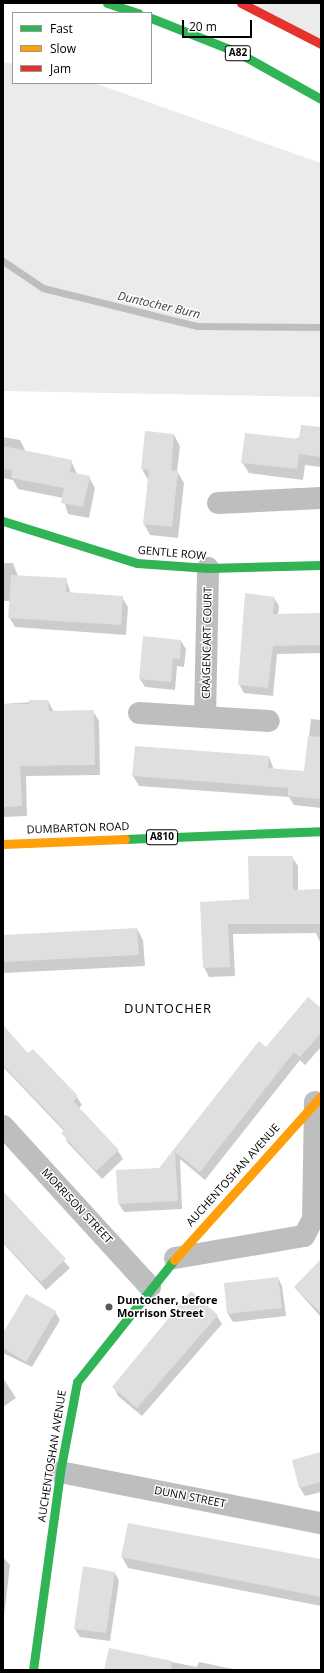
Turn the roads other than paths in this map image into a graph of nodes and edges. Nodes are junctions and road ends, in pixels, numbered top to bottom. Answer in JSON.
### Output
{"nodes":[{"id":1,"x":107,"y":3,"type":"edge"},
{"id":2,"x":241,"y":3,"type":"edge"},
{"id":3,"x":135,"y":12,"type":"edge"},
{"id":4,"x":152,"y":18,"type":"edge"},
{"id":5,"x":321,"y":44,"type":"edge"},
{"id":6,"x":321,"y":99,"type":"edge"},
{"id":7,"x":321,"y":498,"type":"edge"},
{"id":8,"x":218,"y":503,"type":"dead end"},
{"id":9,"x":3,"y":521,"type":"edge"},
{"id":10,"x":321,"y":565,"type":"edge"},
{"id":11,"x":208,"y":568,"type":"junction"},
{"id":12,"x":139,"y":713,"type":"dead end"},
{"id":13,"x":205,"y":717,"type":"junction"},
{"id":14,"x":269,"y":721,"type":"dead end"},
{"id":15,"x":321,"y":831,"type":"edge"},
{"id":16,"x":3,"y":844,"type":"edge"},
{"id":17,"x":318,"y":1099,"type":"edge"},
{"id":18,"x":3,"y":1126,"type":"edge"},
{"id":19,"x":175,"y":1258,"type":"junction"},
{"id":20,"x":150,"y":1287,"type":"junction"},
{"id":21,"x":60,"y":1472,"type":"junction"},
{"id":22,"x":321,"y":1523,"type":"edge"},
{"id":23,"x":33,"y":1670,"type":"edge"}],
"edges":[{"from":1,"to":3,"type":"street"},
{"from":2,"to":5,"type":"street"},
{"from":4,"to":6,"type":"street","number":"A82"},
{"from":7,"to":8,"type":"street"},
{"from":9,"to":11,"type":"street","name":"GENTLE ROW"},
{"from":10,"to":11,"type":"street","name":"GENTLE ROW"},
{"from":11,"to":13,"type":"street","name":"CRAIGENCART COURT"},
{"from":12,"to":13,"type":"street"},
{"from":13,"to":14,"type":"street"},
{"from":15,"to":16,"type":"street","name":"DUMBARTON ROAD","number":"A810"},
{"from":17,"to":19,"type":"street","name":"AUCHENTOSHAN AVENUE"},
{"from":17,"to":19,"type":"street"},
{"from":18,"to":20,"type":"street","name":"MORRISON STREET"},
{"from":19,"to":20,"type":"street","name":"AUCHENTOSHAN AVENUE"},
{"from":20,"to":21,"type":"street","name":"AUCHENTOSHAN AVENUE"},
{"from":21,"to":22,"type":"street","name":"DUNN STREET"},
{"from":21,"to":23,"type":"street","name":"AUCHENTOSHAN AVENUE"}]}
